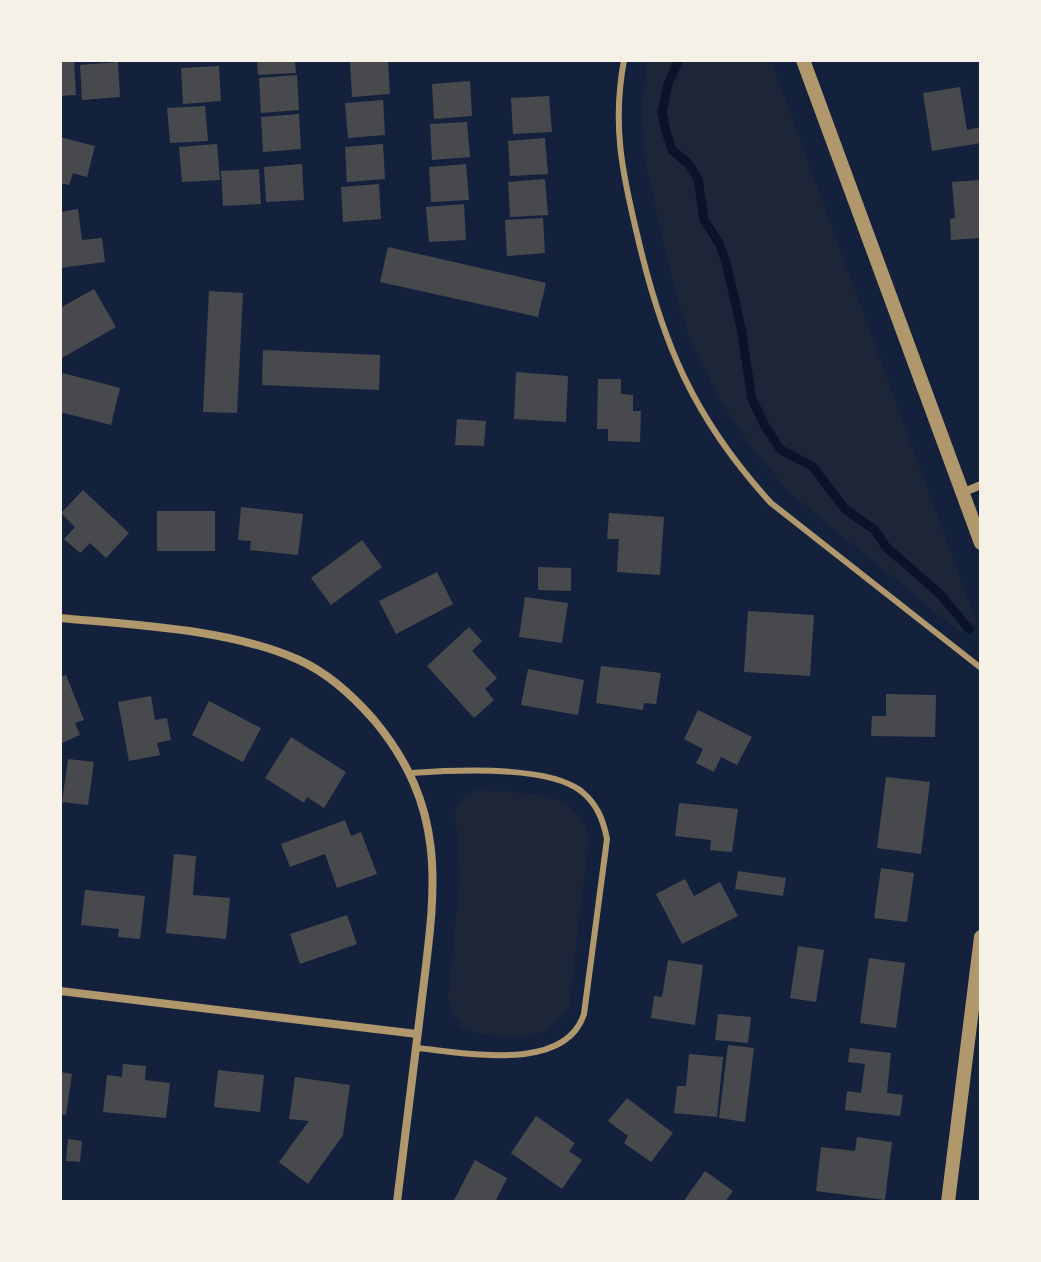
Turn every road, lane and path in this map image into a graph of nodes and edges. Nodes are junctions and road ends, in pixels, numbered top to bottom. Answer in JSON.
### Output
{"nodes":[{"id":1,"x":624,"y":60,"type":"edge"},
{"id":2,"x":803,"y":60,"type":"edge"},
{"id":3,"x":981,"y":485,"type":"edge"},
{"id":4,"x":964,"y":492,"type":"junction"},
{"id":5,"x":981,"y":543,"type":"edge"},
{"id":6,"x":60,"y":618,"type":"edge"},
{"id":7,"x":981,"y":668,"type":"edge"},
{"id":8,"x":411,"y":773,"type":"junction"},
{"id":9,"x":981,"y":937,"type":"edge"},
{"id":10,"x":60,"y":991,"type":"edge"},
{"id":11,"x":417,"y":1034,"type":"junction"},
{"id":12,"x":416,"y":1048,"type":"junction"},
{"id":13,"x":397,"y":1202,"type":"edge"},
{"id":14,"x":948,"y":1202,"type":"edge"}],
"edges":[{"from":1,"to":7,"type":"lane"},
{"from":2,"to":4,"type":"street"},
{"from":3,"to":4,"type":"street"},
{"from":4,"to":5,"type":"street"},
{"from":6,"to":8,"type":"street"},
{"from":8,"to":11,"type":"street"},
{"from":8,"to":12,"type":"lane"},
{"from":9,"to":14,"type":"street"},
{"from":10,"to":11,"type":"street"},
{"from":11,"to":12,"type":"street"},
{"from":12,"to":13,"type":"street"}]}
